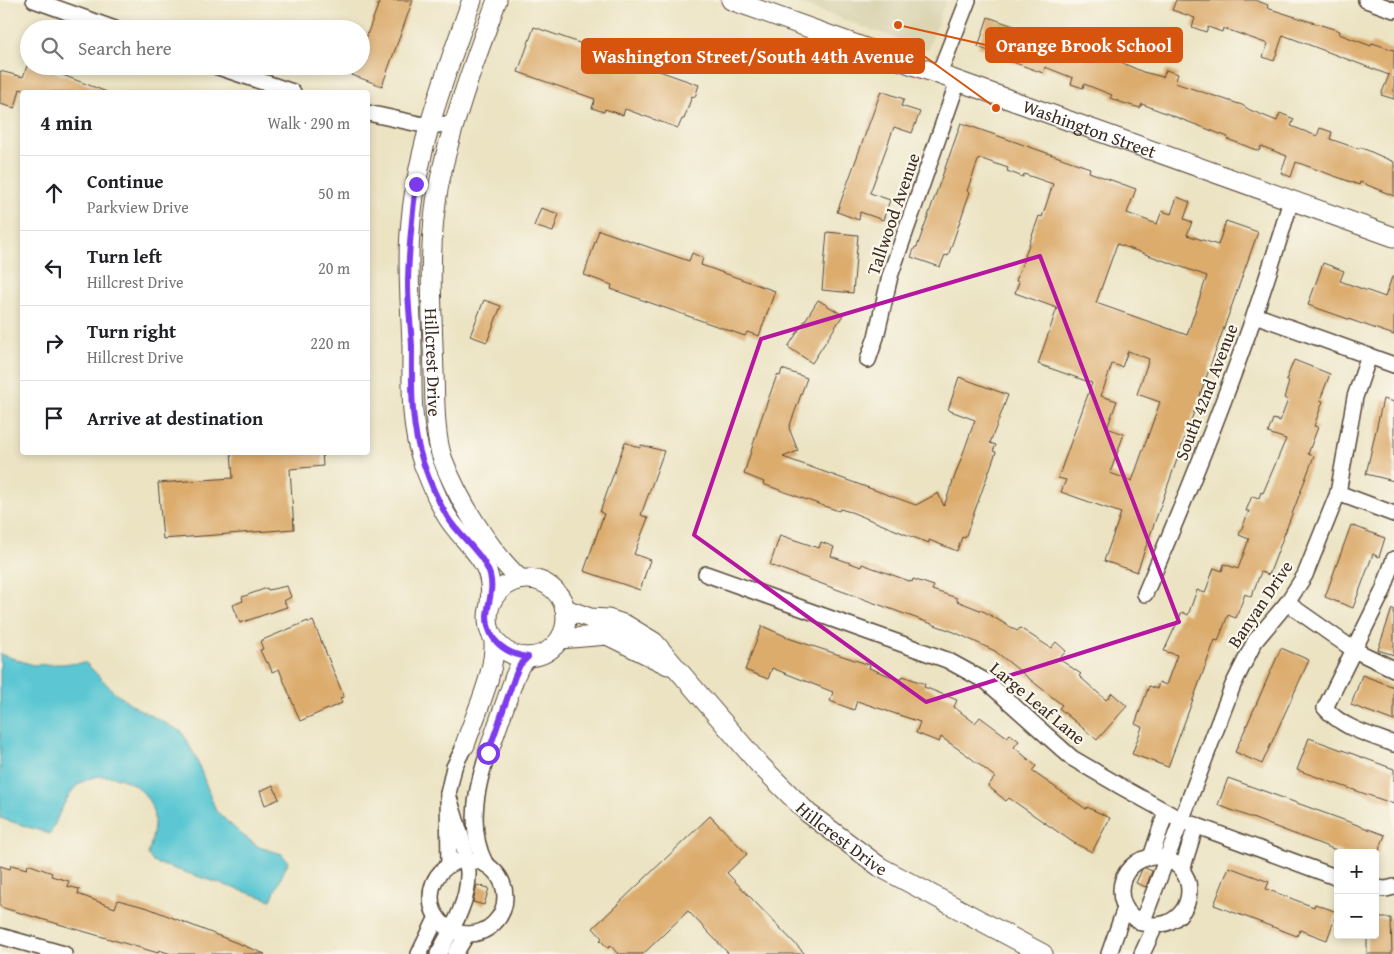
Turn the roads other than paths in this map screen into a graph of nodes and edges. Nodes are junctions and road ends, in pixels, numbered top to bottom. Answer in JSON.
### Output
{"nodes":[{"id":1,"x":34,"y":0,"type":"edge"},
{"id":2,"x":472,"y":0,"type":"edge"},
{"id":3,"x":497,"y":0,"type":"edge"},
{"id":4,"x":730,"y":0,"type":"edge"},
{"id":5,"x":968,"y":0,"type":"edge"},
{"id":6,"x":1366,"y":0,"type":"edge"},
{"id":7,"x":1394,"y":10,"type":"edge"},
{"id":8,"x":90,"y":20,"type":"edge"},
{"id":9,"x":939,"y":74,"type":"junction"},
{"id":10,"x":242,"y":75,"type":"edge"},
{"id":11,"x":958,"y":81,"type":"junction"},
{"id":12,"x":287,"y":90,"type":"edge"},
{"id":13,"x":370,"y":113,"type":"edge"},
{"id":14,"x":454,"y":123,"type":"junction"},
{"id":15,"x":428,"y":126,"type":"junction"},
{"id":16,"x":1291,"y":200,"type":"junction"},
{"id":17,"x":1394,"y":237,"type":"edge"},
{"id":18,"x":1255,"y":315,"type":"junction"},
{"id":19,"x":1369,"y":356,"type":"junction"},
{"id":20,"x":868,"y":360,"type":"dead end"},
{"id":21,"x":1394,"y":365,"type":"edge"},
{"id":22,"x":1338,"y":493,"type":"junction"},
{"id":23,"x":1394,"y":514,"type":"edge"},
{"id":24,"x":1394,"y":559,"type":"edge"},
{"id":25,"x":706,"y":574,"type":"dead end"},
{"id":26,"x":520,"y":579,"type":"junction"},
{"id":27,"x":1389,"y":593,"type":"edge"},
{"id":28,"x":1145,"y":594,"type":"dead end"},
{"id":29,"x":490,"y":603,"type":"junction"},
{"id":30,"x":1288,"y":603,"type":"junction"},
{"id":31,"x":565,"y":609,"type":"junction"},
{"id":32,"x":560,"y":639,"type":"junction"},
{"id":33,"x":494,"y":640,"type":"junction"},
{"id":34,"x":1354,"y":650,"type":"junction"},
{"id":35,"x":528,"y":657,"type":"junction"},
{"id":36,"x":1394,"y":669,"type":"edge"},
{"id":37,"x":680,"y":671,"type":"junction"},
{"id":38,"x":1394,"y":744,"type":"edge"},
{"id":39,"x":465,"y":745,"type":"joint"},
{"id":40,"x":488,"y":753,"type":"joint"},
{"id":41,"x":448,"y":794,"type":"junction"},
{"id":42,"x":1166,"y":812,"type":"junction"},
{"id":43,"x":1180,"y":820,"type":"junction"},
{"id":44,"x":1196,"y":825,"type":"junction"},
{"id":45,"x":1151,"y":857,"type":"junction"},
{"id":46,"x":466,"y":860,"type":"junction"},
{"id":47,"x":1167,"y":860,"type":"junction"},
{"id":48,"x":485,"y":863,"type":"junction"},
{"id":49,"x":449,"y":865,"type":"junction"},
{"id":50,"x":1182,"y":870,"type":"junction"},
{"id":51,"x":1334,"y":877,"type":"edge"},
{"id":52,"x":1394,"y":887,"type":"edge"},
{"id":53,"x":1379,"y":888,"type":"edge"},
{"id":54,"x":1125,"y":908,"type":"junction"},
{"id":55,"x":437,"y":917,"type":"junction"},
{"id":56,"x":1148,"y":925,"type":"junction"},
{"id":57,"x":452,"y":930,"type":"junction"},
{"id":58,"x":467,"y":934,"type":"junction"},
{"id":59,"x":0,"y":936,"type":"edge"},
{"id":60,"x":64,"y":954,"type":"edge"},
{"id":61,"x":419,"y":954,"type":"edge"},
{"id":62,"x":438,"y":954,"type":"edge"},
{"id":63,"x":455,"y":954,"type":"edge"},
{"id":64,"x":1043,"y":954,"type":"edge"},
{"id":65,"x":1109,"y":954,"type":"edge"},
{"id":66,"x":1142,"y":954,"type":"edge"}],
"edges":[{"from":1,"to":8,"type":"street"},
{"from":2,"to":15,"type":"street","name":"Hillcrest Drive"},
{"from":3,"to":14,"type":"street","name":"Hillcrest Drive"},
{"from":4,"to":9,"type":"street","name":"Washington Street"},
{"from":5,"to":9,"type":"street"},
{"from":6,"to":7,"type":"street"},
{"from":9,"to":11,"type":"street","name":"Washington Street"},
{"from":10,"to":12,"type":"street"},
{"from":11,"to":16,"type":"street","name":"Washington Street"},
{"from":11,"to":20,"type":"street","name":"Tallwood Avenue"},
{"from":13,"to":15,"type":"street"},
{"from":14,"to":15,"type":"street"},
{"from":14,"to":26,"type":"street","name":"Hillcrest Drive"},
{"from":15,"to":29,"type":"street","name":"Hillcrest Drive"},
{"from":16,"to":17,"type":"street","name":"Washington Street"},
{"from":16,"to":18,"type":"street","name":"South 42nd Avenue"},
{"from":18,"to":19,"type":"street"},
{"from":18,"to":28,"type":"street","name":"South 42nd Avenue"},
{"from":19,"to":21,"type":"street"},
{"from":19,"to":22,"type":"street","name":"Banyan Drive"},
{"from":22,"to":23,"type":"street"},
{"from":22,"to":30,"type":"street","name":"Banyan Drive"},
{"from":24,"to":27,"type":"street"},
{"from":25,"to":42,"type":"street","name":"Large Leaf Lane"},
{"from":26,"to":29,"type":"street"},
{"from":26,"to":31,"type":"street"},
{"from":27,"to":34,"type":"street"},
{"from":29,"to":33,"type":"street","name":"Hillcrest Drive"},
{"from":30,"to":34,"type":"street"},
{"from":30,"to":43,"type":"street","name":"Banyan Drive"},
{"from":31,"to":32,"type":"street"},
{"from":31,"to":37,"type":"street","name":"Hillcrest Drive"},
{"from":32,"to":35,"type":"street"},
{"from":32,"to":37,"type":"street","name":"Hillcrest Drive"},
{"from":33,"to":35,"type":"street"},
{"from":33,"to":39,"type":"street","name":"Hillcrest Drive"},
{"from":34,"to":36,"type":"street"},
{"from":34,"to":38,"type":"street"},
{"from":35,"to":40,"type":"street"},
{"from":37,"to":64,"type":"street","name":"Hillcrest Drive"},
{"from":39,"to":41,"type":"street"},
{"from":40,"to":48,"type":"street"},
{"from":41,"to":46,"type":"street"},
{"from":41,"to":49,"type":"street"},
{"from":42,"to":43,"type":"street","name":"Large Leaf Lane"},
{"from":42,"to":45,"type":"street"},
{"from":43,"to":44,"type":"street","name":"Large Leaf Lane"},
{"from":43,"to":47,"type":"street","name":"Banyan Drive"},
{"from":44,"to":50,"type":"street"},
{"from":44,"to":51,"type":"street","name":"Large Leaf Lane"},
{"from":45,"to":47,"type":"street"},
{"from":45,"to":54,"type":"street"},
{"from":46,"to":48,"type":"street"},
{"from":46,"to":49,"type":"street"},
{"from":46,"to":57,"type":"street"},
{"from":47,"to":50,"type":"street"},
{"from":47,"to":56,"type":"street","name":"Banyan Drive"},
{"from":48,"to":58,"type":"street"},
{"from":49,"to":55,"type":"street"},
{"from":50,"to":56,"type":"street"},
{"from":52,"to":53,"type":"street"},
{"from":54,"to":56,"type":"street"},
{"from":54,"to":65,"type":"street"},
{"from":55,"to":57,"type":"street"},
{"from":55,"to":61,"type":"street"},
{"from":56,"to":66,"type":"street","name":"Banyan Drive"},
{"from":57,"to":58,"type":"street"},
{"from":57,"to":62,"type":"street"},
{"from":58,"to":63,"type":"street"},
{"from":59,"to":60,"type":"street"}]}
